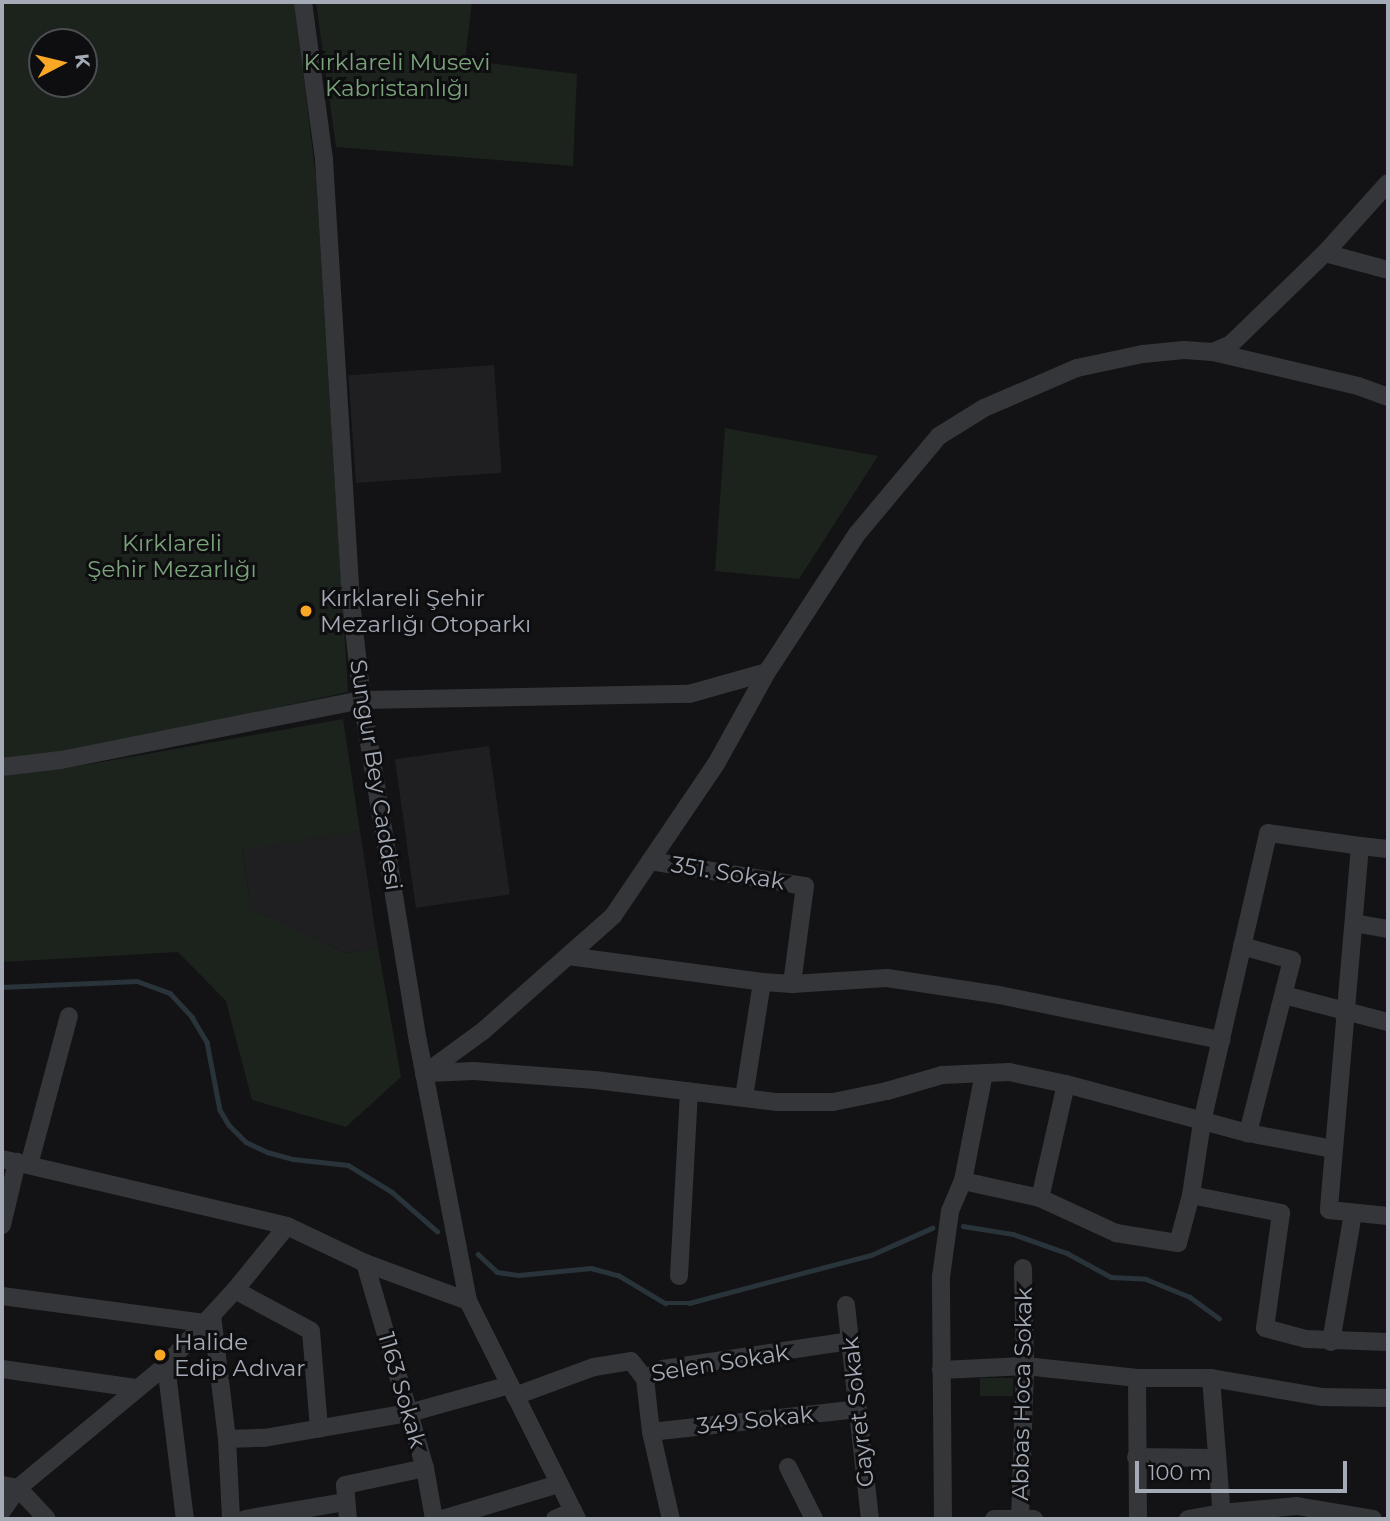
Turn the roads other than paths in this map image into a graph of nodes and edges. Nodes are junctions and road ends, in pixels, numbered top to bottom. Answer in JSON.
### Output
{"nodes":[{"id":1,"x":303,"y":2,"type":"edge"},
{"id":2,"x":1388,"y":183,"type":"edge"},
{"id":3,"x":1325,"y":253,"type":"junction"},
{"id":4,"x":1388,"y":270,"type":"edge"},
{"id":5,"x":1213,"y":352,"type":"junction"},
{"id":6,"x":1388,"y":397,"type":"edge"},
{"id":7,"x":767,"y":672,"type":"junction"},
{"id":8,"x":362,"y":700,"type":"junction"},
{"id":9,"x":2,"y":767,"type":"edge"},
{"id":10,"x":1360,"y":846,"type":"junction"},
{"id":11,"x":1388,"y":849,"type":"edge"},
{"id":12,"x":650,"y":861,"type":"junction"},
{"id":13,"x":1354,"y":923,"type":"junction"},
{"id":14,"x":1388,"y":929,"type":"edge"},
{"id":15,"x":1242,"y":946,"type":"junction"},
{"id":16,"x":568,"y":956,"type":"junction"},
{"id":17,"x":762,"y":982,"type":"junction"},
{"id":18,"x":792,"y":984,"type":"junction"},
{"id":19,"x":1284,"y":995,"type":"junction"},
{"id":20,"x":1347,"y":1014,"type":"junction"},
{"id":21,"x":69,"y":1017,"type":"dead end"},
{"id":22,"x":1388,"y":1022,"type":"edge"},
{"id":23,"x":1221,"y":1040,"type":"junction"},
{"id":24,"x":984,"y":1073,"type":"junction"},
{"id":25,"x":424,"y":1074,"type":"junction"},
{"id":26,"x":1066,"y":1084,"type":"junction"},
{"id":27,"x":689,"y":1091,"type":"junction"},
{"id":28,"x":744,"y":1097,"type":"junction"},
{"id":29,"x":1202,"y":1122,"type":"junction"},
{"id":30,"x":1248,"y":1133,"type":"junction"},
{"id":31,"x":1333,"y":1149,"type":"junction"},
{"id":32,"x":16,"y":1162,"type":"edge"},
{"id":33,"x":963,"y":1181,"type":"junction"},
{"id":34,"x":1191,"y":1195,"type":"junction"},
{"id":35,"x":1040,"y":1198,"type":"junction"},
{"id":36,"x":1353,"y":1213,"type":"junction"},
{"id":37,"x":1388,"y":1216,"type":"edge"},
{"id":38,"x":2,"y":1225,"type":"edge"},
{"id":39,"x":287,"y":1226,"type":"junction"},
{"id":40,"x":365,"y":1263,"type":"junction"},
{"id":41,"x":1023,"y":1268,"type":"dead end"},
{"id":42,"x":679,"y":1276,"type":"dead end"},
{"id":43,"x":235,"y":1290,"type":"junction"},
{"id":44,"x":2,"y":1296,"type":"edge"},
{"id":45,"x":468,"y":1301,"type":"junction"},
{"id":46,"x":846,"y":1306,"type":"dead end"},
{"id":47,"x":208,"y":1319,"type":"junction"},
{"id":48,"x":851,"y":1341,"type":"junction"},
{"id":49,"x":1331,"y":1342,"type":"junction"},
{"id":50,"x":1388,"y":1342,"type":"edge"},
{"id":51,"x":166,"y":1365,"type":"junction"},
{"id":52,"x":1025,"y":1366,"type":"junction"},
{"id":53,"x":2,"y":1368,"type":"edge"},
{"id":54,"x":941,"y":1370,"type":"junction"},
{"id":55,"x":1137,"y":1378,"type":"junction"},
{"id":56,"x":1211,"y":1378,"type":"junction"},
{"id":57,"x":645,"y":1379,"type":"junction"},
{"id":58,"x":136,"y":1388,"type":"junction"},
{"id":59,"x":512,"y":1390,"type":"junction"},
{"id":60,"x":1388,"y":1398,"type":"edge"},
{"id":61,"x":858,"y":1409,"type":"junction"},
{"id":62,"x":410,"y":1413,"type":"junction"},
{"id":63,"x":319,"y":1429,"type":"junction"},
{"id":64,"x":651,"y":1432,"type":"junction"},
{"id":65,"x":227,"y":1439,"type":"junction"},
{"id":66,"x":1136,"y":1457,"type":"junction"},
{"id":67,"x":1216,"y":1458,"type":"junction"},
{"id":68,"x":788,"y":1467,"type":"dead end"},
{"id":69,"x":425,"y":1468,"type":"junction"},
{"id":70,"x":559,"y":1484,"type":"junction"},
{"id":71,"x":10,"y":1487,"type":"edge"},
{"id":72,"x":347,"y":1510,"type":"edge"},
{"id":73,"x":2,"y":1511,"type":"edge"},
{"id":74,"x":575,"y":1515,"type":"edge"},
{"id":75,"x":1222,"y":1516,"type":"edge"},
{"id":76,"x":47,"y":1519,"type":"edge"},
{"id":77,"x":185,"y":1519,"type":"edge"},
{"id":78,"x":231,"y":1519,"type":"edge"},
{"id":79,"x":245,"y":1519,"type":"edge"},
{"id":80,"x":434,"y":1519,"type":"edge"},
{"id":81,"x":442,"y":1519,"type":"edge"},
{"id":82,"x":555,"y":1519,"type":"edge"},
{"id":83,"x":671,"y":1519,"type":"edge"},
{"id":84,"x":814,"y":1519,"type":"edge"},
{"id":85,"x":870,"y":1519,"type":"edge"},
{"id":86,"x":943,"y":1519,"type":"edge"},
{"id":87,"x":994,"y":1519,"type":"edge"},
{"id":88,"x":1020,"y":1519,"type":"edge"},
{"id":89,"x":1034,"y":1519,"type":"edge"},
{"id":90,"x":1138,"y":1519,"type":"edge"},
{"id":91,"x":1188,"y":1519,"type":"edge"},
{"id":92,"x":1373,"y":1519,"type":"edge"}],
"edges":[{"from":1,"to":8,"type":"street","name":"Sungur Bey Caddesi"},
{"from":2,"to":3,"type":"street"},
{"from":3,"to":4,"type":"street"},
{"from":3,"to":5,"type":"street"},
{"from":5,"to":6,"type":"street"},
{"from":5,"to":7,"type":"street"},
{"from":7,"to":8,"type":"street"},
{"from":7,"to":12,"type":"street"},
{"from":8,"to":9,"type":"street"},
{"from":8,"to":25,"type":"street","name":"Sungur Bey Caddesi"},
{"from":10,"to":11,"type":"street"},
{"from":10,"to":13,"type":"street"},
{"from":10,"to":15,"type":"street"},
{"from":12,"to":16,"type":"street"},
{"from":12,"to":18,"type":"street","name":"351. Sokak"},
{"from":13,"to":14,"type":"street"},
{"from":13,"to":20,"type":"street"},
{"from":15,"to":19,"type":"street"},
{"from":15,"to":23,"type":"street"},
{"from":16,"to":17,"type":"street"},
{"from":16,"to":25,"type":"street"},
{"from":17,"to":18,"type":"street"},
{"from":17,"to":28,"type":"street"},
{"from":18,"to":23,"type":"street"},
{"from":19,"to":20,"type":"street"},
{"from":19,"to":30,"type":"street"},
{"from":20,"to":22,"type":"street"},
{"from":20,"to":31,"type":"street"},
{"from":21,"to":32,"type":"street"},
{"from":23,"to":29,"type":"street"},
{"from":24,"to":26,"type":"street"},
{"from":24,"to":28,"type":"street"},
{"from":24,"to":33,"type":"street"},
{"from":25,"to":27,"type":"street"},
{"from":25,"to":45,"type":"street","name":"Sungur Bey Caddesi"},
{"from":26,"to":29,"type":"street"},
{"from":26,"to":35,"type":"street"},
{"from":27,"to":28,"type":"street"},
{"from":27,"to":42,"type":"street"},
{"from":29,"to":30,"type":"street"},
{"from":29,"to":34,"type":"street"},
{"from":30,"to":31,"type":"street"},
{"from":31,"to":36,"type":"street"},
{"from":32,"to":38,"type":"street"},
{"from":32,"to":39,"type":"street"},
{"from":33,"to":35,"type":"street"},
{"from":33,"to":54,"type":"street"},
{"from":34,"to":35,"type":"street"},
{"from":34,"to":49,"type":"street"},
{"from":36,"to":37,"type":"street"},
{"from":36,"to":49,"type":"street"},
{"from":39,"to":40,"type":"street"},
{"from":39,"to":43,"type":"street"},
{"from":40,"to":45,"type":"street"},
{"from":40,"to":62,"type":"street","name":"1163 Sokak"},
{"from":41,"to":52,"type":"street","name":"Abbas Hoca Sokak"},
{"from":43,"to":47,"type":"street"},
{"from":43,"to":63,"type":"street"},
{"from":44,"to":47,"type":"street"},
{"from":45,"to":59,"type":"street","name":"Sungur Bey Caddesi"},
{"from":46,"to":48,"type":"street","name":"Gayret Sokak"},
{"from":47,"to":51,"type":"street"},
{"from":47,"to":65,"type":"street"},
{"from":48,"to":57,"type":"street","name":"Selen Sokak"},
{"from":48,"to":61,"type":"street","name":"Gayret Sokak"},
{"from":49,"to":50,"type":"street"},
{"from":51,"to":58,"type":"street"},
{"from":51,"to":77,"type":"street"},
{"from":52,"to":54,"type":"street"},
{"from":52,"to":55,"type":"street"},
{"from":52,"to":88,"type":"street","name":"Abbas Hoca Sokak"},
{"from":53,"to":58,"type":"street"},
{"from":54,"to":86,"type":"street"},
{"from":55,"to":56,"type":"street"},
{"from":55,"to":66,"type":"street"},
{"from":56,"to":60,"type":"street"},
{"from":56,"to":67,"type":"street"},
{"from":57,"to":59,"type":"street","name":"Selen Sokak"},
{"from":57,"to":64,"type":"street"},
{"from":58,"to":71,"type":"street"},
{"from":59,"to":62,"type":"street"},
{"from":59,"to":70,"type":"street","name":"Sungur Bey Caddesi"},
{"from":61,"to":64,"type":"street","name":"349 Sokak"},
{"from":61,"to":85,"type":"street","name":"Gayret Sokak"},
{"from":62,"to":63,"type":"street"},
{"from":62,"to":69,"type":"street","name":"1163 Sokak"},
{"from":63,"to":65,"type":"street"},
{"from":64,"to":83,"type":"street"},
{"from":65,"to":78,"type":"street"},
{"from":66,"to":67,"type":"street"},
{"from":66,"to":90,"type":"street"},
{"from":67,"to":75,"type":"street"},
{"from":68,"to":84,"type":"street"},
{"from":69,"to":72,"type":"street"},
{"from":69,"to":80,"type":"street","name":"1163 Sokak"},
{"from":70,"to":74,"type":"street","name":"Sungur Bey Caddesi"},
{"from":70,"to":81,"type":"street"},
{"from":71,"to":73,"type":"street"},
{"from":71,"to":76,"type":"street"},
{"from":72,"to":79,"type":"street"},
{"from":74,"to":82,"type":"street"},
{"from":75,"to":91,"type":"street"},
{"from":75,"to":92,"type":"street"},
{"from":87,"to":88,"type":"street"},
{"from":88,"to":89,"type":"street"}]}
